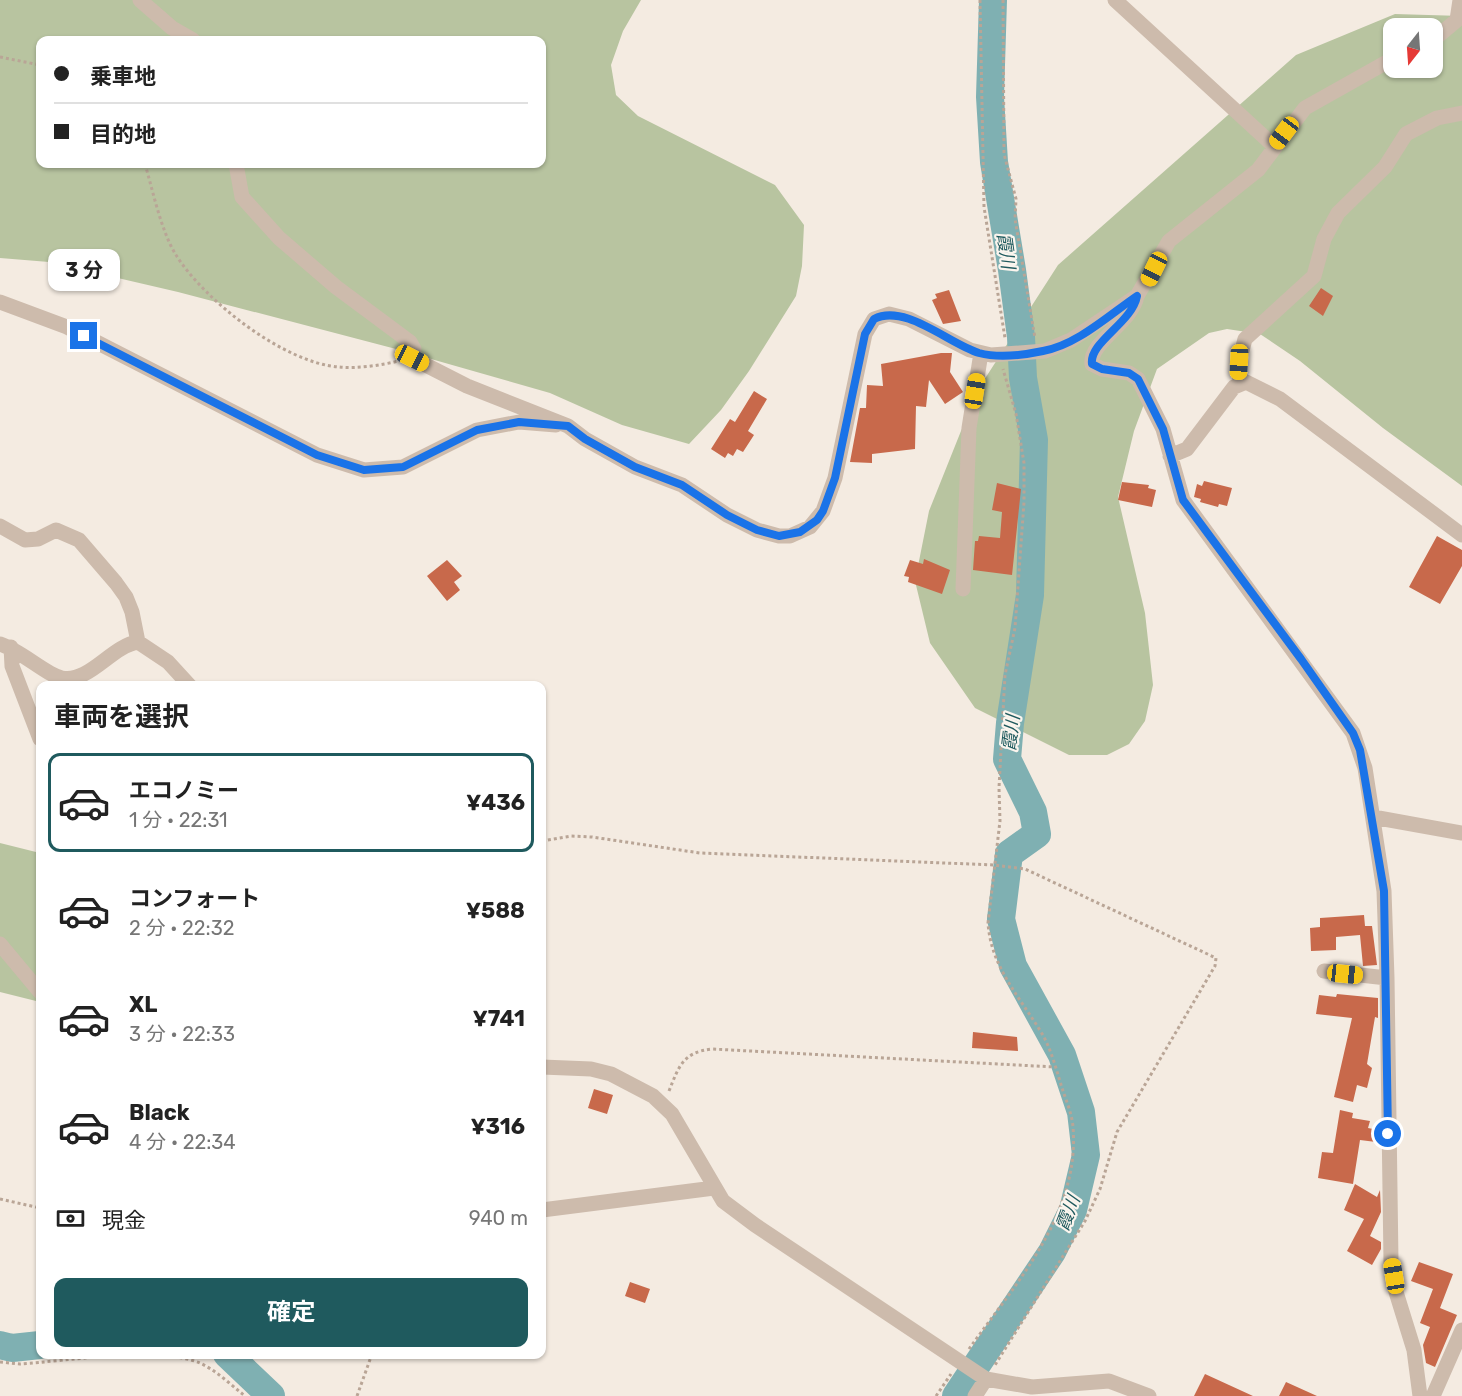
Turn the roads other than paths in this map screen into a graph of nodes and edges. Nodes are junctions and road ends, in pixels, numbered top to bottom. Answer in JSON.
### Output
{"nodes":[{"id":1,"x":140,"y":0,"type":"edge"},
{"id":2,"x":1115,"y":0,"type":"edge"},
{"id":3,"x":1460,"y":0,"type":"edge"},
{"id":4,"x":1443,"y":32,"type":"edge"},
{"id":5,"x":186,"y":36,"type":"edge"},
{"id":6,"x":1383,"y":64,"type":"edge"},
{"id":7,"x":1462,"y":113,"type":"edge"},
{"id":8,"x":1274,"y":146,"type":"junction"},
{"id":9,"x":237,"y":168,"type":"edge"},
{"id":10,"x":1137,"y":296,"type":"junction"},
{"id":11,"x":0,"y":302,"type":"edge"},
{"id":12,"x":981,"y":353,"type":"junction"},
{"id":13,"x":1240,"y":383,"type":"junction"},
{"id":14,"x":568,"y":426,"type":"junction"},
{"id":15,"x":1170,"y":456,"type":"junction"},
{"id":16,"x":0,"y":526,"type":"edge"},
{"id":17,"x":1462,"y":535,"type":"edge"},
{"id":18,"x":963,"y":589,"type":"dead end"},
{"id":19,"x":138,"y":642,"type":"junction"},
{"id":20,"x":5,"y":646,"type":"edge"},
{"id":21,"x":185,"y":681,"type":"edge"},
{"id":22,"x":36,"y":729,"type":"edge"},
{"id":23,"x":1373,"y":817,"type":"junction"},
{"id":24,"x":1462,"y":833,"type":"edge"},
{"id":25,"x":0,"y":944,"type":"edge"},
{"id":26,"x":1324,"y":971,"type":"dead end"},
{"id":27,"x":1388,"y":978,"type":"junction"},
{"id":28,"x":36,"y":987,"type":"edge"},
{"id":29,"x":546,"y":1067,"type":"edge"},
{"id":30,"x":714,"y":1188,"type":"junction"},
{"id":31,"x":546,"y":1209,"type":"edge"},
{"id":32,"x":1460,"y":1338,"type":"edge"},
{"id":33,"x":983,"y":1378,"type":"junction"},
{"id":34,"x":975,"y":1396,"type":"edge"},
{"id":35,"x":1149,"y":1396,"type":"edge"},
{"id":36,"x":1420,"y":1396,"type":"edge"},
{"id":37,"x":1433,"y":1396,"type":"edge"}],
"edges":[{"from":1,"to":5,"type":"street"},
{"from":2,"to":8,"type":"street"},
{"from":3,"to":4,"type":"street"},
{"from":6,"to":8,"type":"street"},
{"from":7,"to":13,"type":"street"},
{"from":8,"to":10,"type":"street"},
{"from":9,"to":14,"type":"street"},
{"from":10,"to":12,"type":"street"},
{"from":10,"to":15,"type":"street"},
{"from":11,"to":14,"type":"street"},
{"from":12,"to":14,"type":"street"},
{"from":12,"to":18,"type":"street"},
{"from":13,"to":15,"type":"street"},
{"from":13,"to":17,"type":"street"},
{"from":15,"to":23,"type":"street"},
{"from":16,"to":19,"type":"street"},
{"from":19,"to":20,"type":"street"},
{"from":19,"to":21,"type":"street"},
{"from":20,"to":22,"type":"street"},
{"from":23,"to":24,"type":"street"},
{"from":23,"to":27,"type":"street"},
{"from":25,"to":28,"type":"street"},
{"from":26,"to":27,"type":"street"},
{"from":27,"to":36,"type":"street"},
{"from":29,"to":30,"type":"street"},
{"from":30,"to":31,"type":"street"},
{"from":30,"to":33,"type":"street"},
{"from":32,"to":37,"type":"street"},
{"from":33,"to":34,"type":"street"},
{"from":33,"to":35,"type":"street"}]}
